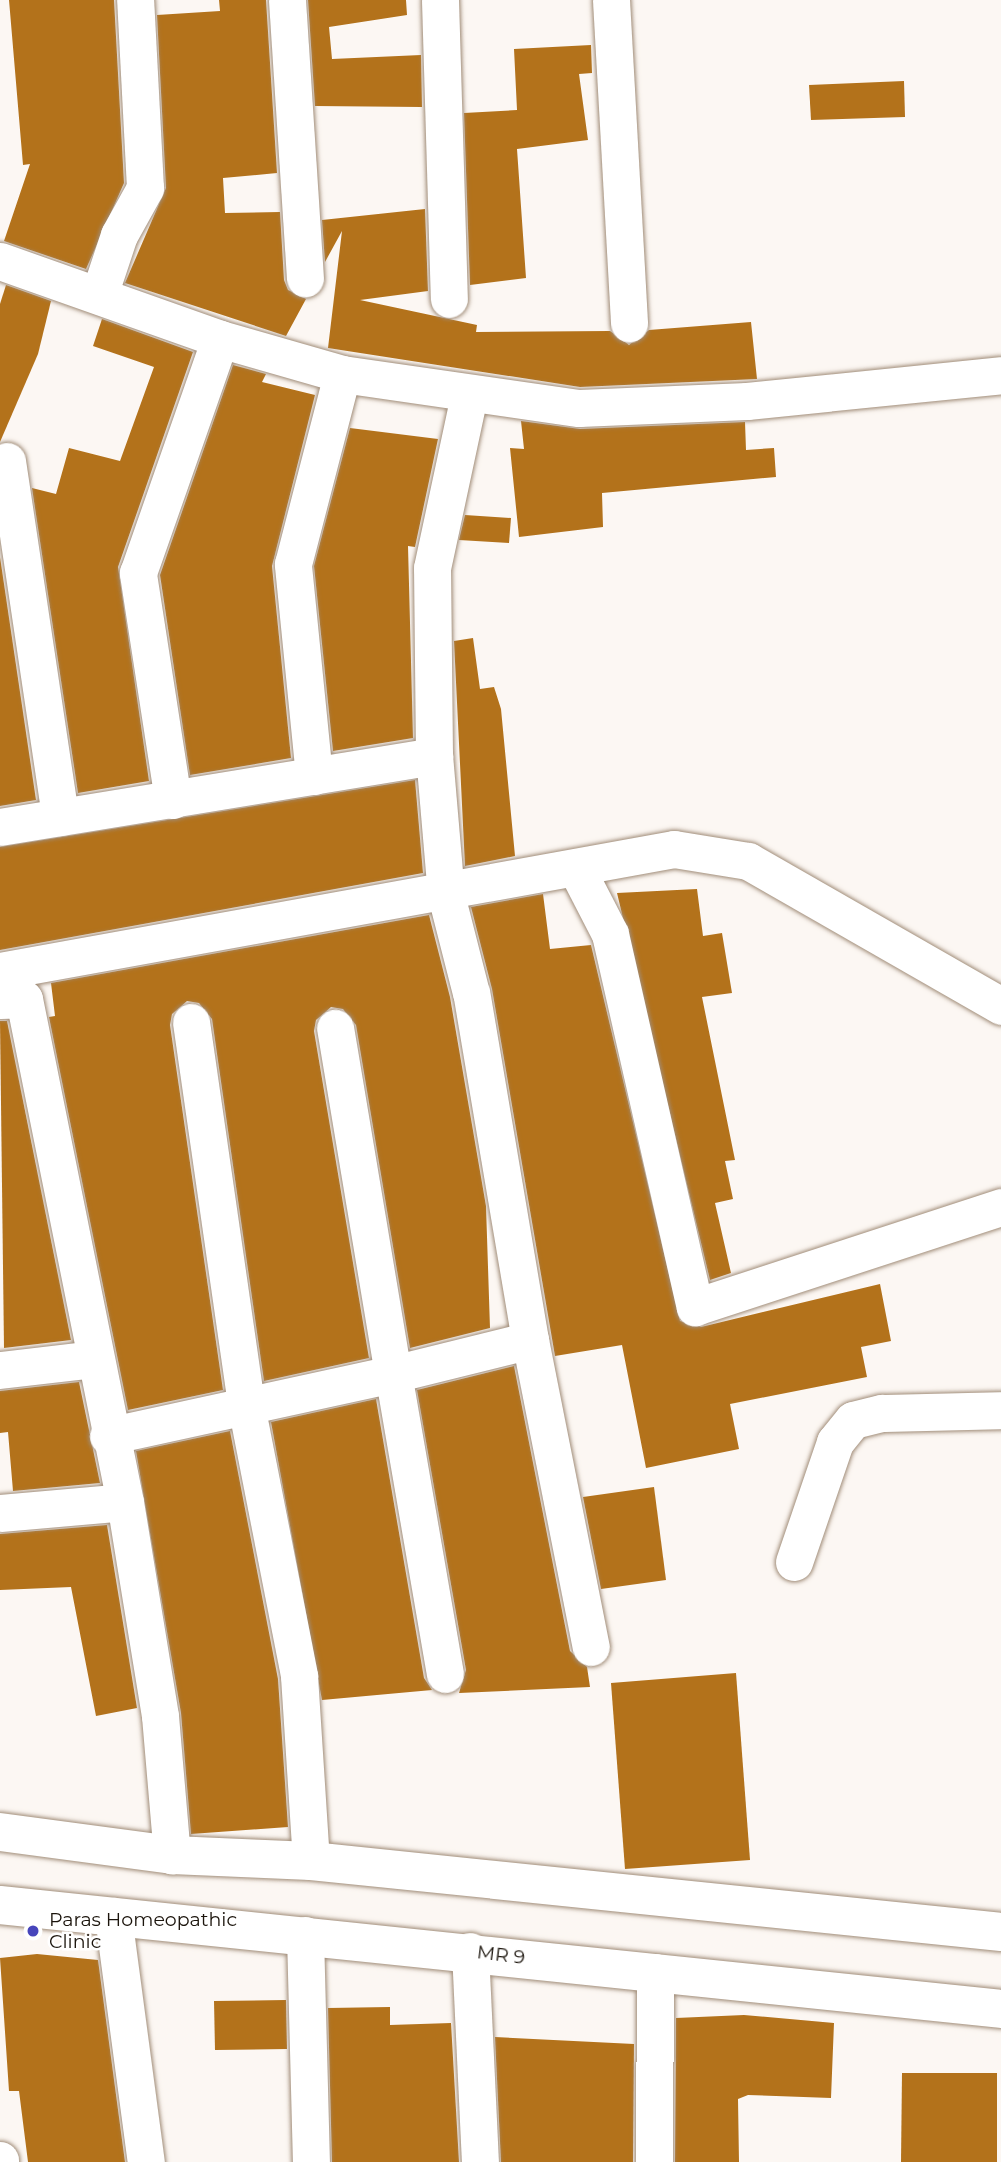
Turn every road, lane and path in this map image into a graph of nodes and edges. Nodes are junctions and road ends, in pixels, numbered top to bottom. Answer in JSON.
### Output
{"nodes":[{"id":1,"x":135,"y":0,"type":"edge"},
{"id":2,"x":287,"y":0,"type":"edge"},
{"id":3,"x":440,"y":0,"type":"edge"},
{"id":4,"x":611,"y":0,"type":"edge"},
{"id":5,"x":0,"y":261,"type":"edge"},
{"id":6,"x":305,"y":278,"type":"dead end"},
{"id":7,"x":99,"y":295,"type":"junction"},
{"id":8,"x":449,"y":299,"type":"dead end"},
{"id":9,"x":629,"y":324,"type":"dead end"},
{"id":10,"x":220,"y":339,"type":"junction"},
{"id":11,"x":342,"y":374,"type":"junction"},
{"id":12,"x":1001,"y":376,"type":"edge"},
{"id":13,"x":469,"y":395,"type":"junction"},
{"id":14,"x":7,"y":461,"type":"dead end"},
{"id":15,"x":434,"y":757,"type":"junction"},
{"id":16,"x":314,"y":776,"type":"junction"},
{"id":17,"x":173,"y":800,"type":"junction"},
{"id":18,"x":60,"y":817,"type":"junction"},
{"id":19,"x":0,"y":827,"type":"edge"},
{"id":20,"x":576,"y":868,"type":"junction"},
{"id":21,"x":446,"y":895,"type":"junction"},
{"id":22,"x":0,"y":971,"type":"edge"},
{"id":23,"x":0,"y":1000,"type":"edge"},
{"id":24,"x":1001,"y":1006,"type":"edge"},
{"id":25,"x":191,"y":1022,"type":"dead end"},
{"id":26,"x":335,"y":1028,"type":"dead end"},
{"id":27,"x":1001,"y":1207,"type":"edge"},
{"id":28,"x":530,"y":1340,"type":"junction"},
{"id":29,"x":93,"y":1359,"type":"junction"},
{"id":30,"x":0,"y":1370,"type":"edge"},
{"id":31,"x":393,"y":1374,"type":"junction"},
{"id":32,"x":247,"y":1410,"type":"junction"},
{"id":33,"x":1001,"y":1410,"type":"edge"},
{"id":34,"x":108,"y":1436,"type":"junction"},
{"id":35,"x":125,"y":1502,"type":"junction"},
{"id":36,"x":0,"y":1513,"type":"edge"},
{"id":37,"x":794,"y":1562,"type":"dead end"},
{"id":38,"x":591,"y":1647,"type":"dead end"},
{"id":39,"x":445,"y":1674,"type":"dead end"},
{"id":40,"x":0,"y":1832,"type":"edge"},
{"id":41,"x":172,"y":1855,"type":"junction"},
{"id":42,"x":311,"y":1861,"type":"junction"},
{"id":43,"x":0,"y":1905,"type":"edge"},
{"id":44,"x":113,"y":1916,"type":"junction"},
{"id":45,"x":1001,"y":1932,"type":"edge"},
{"id":46,"x":305,"y":1935,"type":"junction"},
{"id":47,"x":470,"y":1951,"type":"junction"},
{"id":48,"x":655,"y":1972,"type":"junction"},
{"id":49,"x":1001,"y":2009,"type":"edge"},
{"id":50,"x":146,"y":2162,"type":"edge"},
{"id":51,"x":311,"y":2162,"type":"edge"},
{"id":52,"x":480,"y":2162,"type":"edge"},
{"id":53,"x":654,"y":2162,"type":"edge"}],
"edges":[{"from":1,"to":7,"type":"street"},
{"from":2,"to":6,"type":"street"},
{"from":3,"to":8,"type":"street"},
{"from":4,"to":9,"type":"street"},
{"from":5,"to":7,"type":"street"},
{"from":7,"to":10,"type":"street"},
{"from":10,"to":11,"type":"street"},
{"from":10,"to":17,"type":"street"},
{"from":11,"to":13,"type":"street"},
{"from":11,"to":16,"type":"street"},
{"from":12,"to":13,"type":"street"},
{"from":13,"to":15,"type":"street"},
{"from":14,"to":18,"type":"street"},
{"from":15,"to":16,"type":"street"},
{"from":15,"to":21,"type":"street"},
{"from":16,"to":17,"type":"street"},
{"from":17,"to":18,"type":"street"},
{"from":18,"to":19,"type":"street"},
{"from":20,"to":21,"type":"street"},
{"from":20,"to":24,"type":"street"},
{"from":20,"to":27,"type":"street"},
{"from":21,"to":22,"type":"street"},
{"from":21,"to":28,"type":"street"},
{"from":23,"to":29,"type":"street"},
{"from":25,"to":32,"type":"street"},
{"from":26,"to":31,"type":"street"},
{"from":28,"to":31,"type":"street"},
{"from":28,"to":38,"type":"street"},
{"from":29,"to":30,"type":"street"},
{"from":29,"to":34,"type":"street"},
{"from":31,"to":32,"type":"street"},
{"from":31,"to":39,"type":"street"},
{"from":32,"to":34,"type":"street"},
{"from":32,"to":42,"type":"street"},
{"from":33,"to":37,"type":"street"},
{"from":34,"to":35,"type":"street"},
{"from":35,"to":36,"type":"street"},
{"from":35,"to":41,"type":"street"},
{"from":40,"to":41,"type":"main road"},
{"from":41,"to":42,"type":"main road"},
{"from":42,"to":45,"type":"main road"},
{"from":43,"to":44,"type":"main road","name":"MR 9"},
{"from":44,"to":46,"type":"main road","name":"MR 9"},
{"from":44,"to":50,"type":"street"},
{"from":46,"to":47,"type":"main road","name":"MR 9"},
{"from":46,"to":51,"type":"street"},
{"from":47,"to":48,"type":"main road","name":"MR 9"},
{"from":47,"to":52,"type":"street"},
{"from":48,"to":49,"type":"main road","name":"MR 9"},
{"from":48,"to":53,"type":"street"}]}
